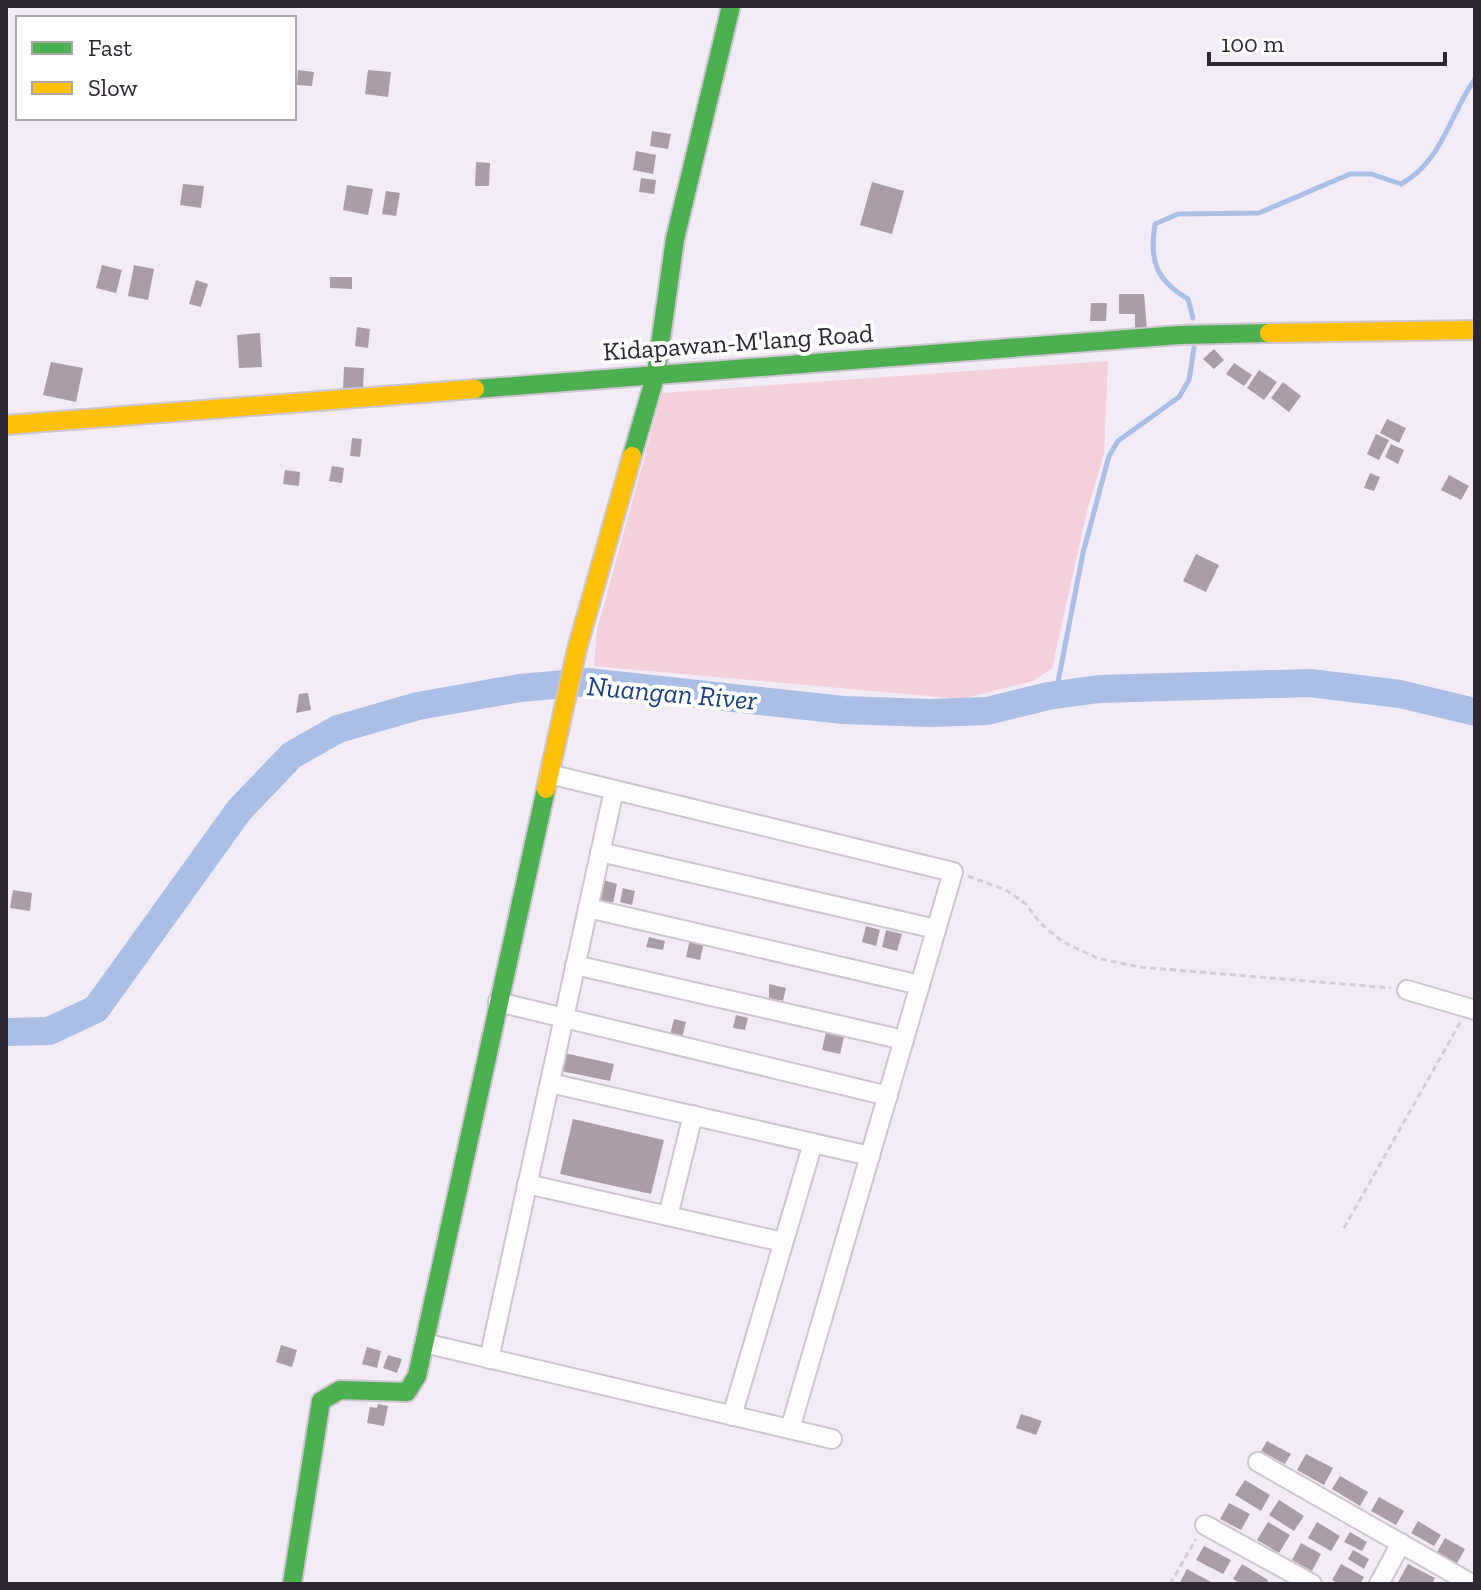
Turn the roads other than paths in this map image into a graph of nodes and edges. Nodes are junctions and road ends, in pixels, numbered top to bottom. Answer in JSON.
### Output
{"nodes":[{"id":1,"x":731,"y":6,"type":"edge"},
{"id":2,"x":1475,"y":330,"type":"edge"},
{"id":3,"x":656,"y":374,"type":"junction"},
{"id":4,"x":6,"y":425,"type":"edge"},
{"id":5,"x":549,"y":774,"type":"junction"},
{"id":6,"x":614,"y":790,"type":"junction"},
{"id":7,"x":600,"y":852,"type":"junction"},
{"id":8,"x":588,"y":908,"type":"junction"},
{"id":9,"x":936,"y":929,"type":"junction"},
{"id":10,"x":575,"y":965,"type":"junction"},
{"id":11,"x":920,"y":985,"type":"junction"},
{"id":12,"x":1407,"y":990,"type":"road end"},
{"id":13,"x":498,"y":1002,"type":"junction"},
{"id":14,"x":1472,"y":1009,"type":"edge"},
{"id":15,"x":563,"y":1019,"type":"junction"},
{"id":16,"x":904,"y":1040,"type":"junction"},
{"id":17,"x":550,"y":1083,"type":"junction"},
{"id":18,"x":888,"y":1096,"type":"junction"},
{"id":19,"x":693,"y":1115,"type":"junction"},
{"id":20,"x":813,"y":1143,"type":"junction"},
{"id":21,"x":870,"y":1156,"type":"junction"},
{"id":22,"x":527,"y":1184,"type":"junction"},
{"id":23,"x":668,"y":1216,"type":"junction"},
{"id":24,"x":783,"y":1242,"type":"junction"},
{"id":25,"x":424,"y":1343,"type":"junction"},
{"id":26,"x":489,"y":1359,"type":"junction"},
{"id":27,"x":732,"y":1416,"type":"junction"},
{"id":28,"x":790,"y":1429,"type":"junction"},
{"id":29,"x":832,"y":1439,"type":"dead end"},
{"id":30,"x":1258,"y":1462,"type":"dead end"},
{"id":31,"x":1205,"y":1525,"type":"road end"},
{"id":32,"x":1401,"y":1543,"type":"junction"},
{"id":33,"x":292,"y":1584,"type":"edge"},
{"id":34,"x":1312,"y":1584,"type":"edge"},
{"id":35,"x":1379,"y":1584,"type":"edge"},
{"id":36,"x":1472,"y":1584,"type":"edge"}],
"edges":[{"from":1,"to":3,"type":"street"},
{"from":2,"to":3,"type":"street","name":"Kidapawan-M'lang Road"},
{"from":3,"to":4,"type":"street","name":"Kidapawan-M'lang Road"},
{"from":3,"to":5,"type":"street"},
{"from":5,"to":6,"type":"street"},
{"from":5,"to":13,"type":"street"},
{"from":6,"to":7,"type":"street"},
{"from":6,"to":9,"type":"street"},
{"from":7,"to":8,"type":"street"},
{"from":7,"to":9,"type":"street"},
{"from":8,"to":10,"type":"street"},
{"from":8,"to":11,"type":"street"},
{"from":9,"to":11,"type":"street"},
{"from":10,"to":15,"type":"street"},
{"from":10,"to":16,"type":"street"},
{"from":11,"to":16,"type":"street"},
{"from":12,"to":14,"type":"street"},
{"from":13,"to":15,"type":"street"},
{"from":13,"to":25,"type":"street"},
{"from":15,"to":17,"type":"street"},
{"from":15,"to":18,"type":"street"},
{"from":16,"to":18,"type":"street"},
{"from":17,"to":19,"type":"street"},
{"from":17,"to":22,"type":"street"},
{"from":18,"to":21,"type":"street"},
{"from":19,"to":20,"type":"street"},
{"from":19,"to":23,"type":"street"},
{"from":20,"to":21,"type":"street"},
{"from":20,"to":24,"type":"street"},
{"from":21,"to":28,"type":"street"},
{"from":22,"to":23,"type":"street"},
{"from":22,"to":26,"type":"street"},
{"from":23,"to":24,"type":"street"},
{"from":24,"to":27,"type":"street"},
{"from":25,"to":26,"type":"street"},
{"from":25,"to":33,"type":"street"},
{"from":26,"to":27,"type":"street"},
{"from":27,"to":28,"type":"street"},
{"from":28,"to":29,"type":"street"},
{"from":30,"to":32,"type":"street"},
{"from":31,"to":34,"type":"street"},
{"from":32,"to":35,"type":"street"},
{"from":32,"to":36,"type":"street"}]}
